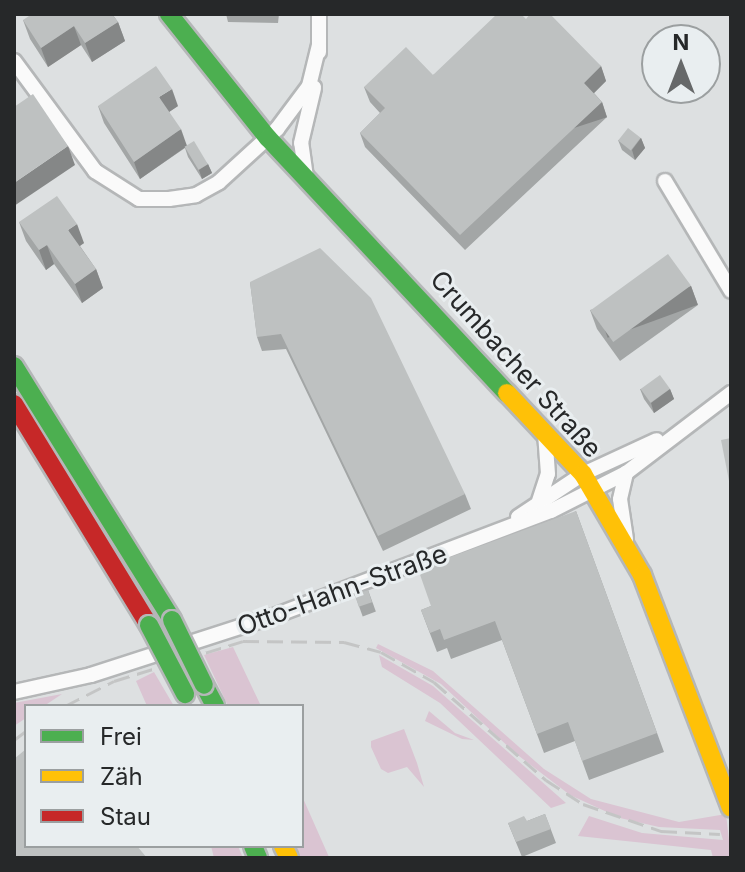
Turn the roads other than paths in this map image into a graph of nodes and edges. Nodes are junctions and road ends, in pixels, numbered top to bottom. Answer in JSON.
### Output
{"nodes":[{"id":1,"x":169,"y":14,"type":"edge"},
{"id":2,"x":319,"y":14,"type":"edge"},
{"id":3,"x":319,"y":45,"type":"junction"},
{"id":4,"x":14,"y":61,"type":"edge"},
{"id":5,"x":306,"y":114,"type":"junction"},
{"id":6,"x":268,"y":138,"type":"junction"},
{"id":7,"x":306,"y":177,"type":"junction"},
{"id":8,"x":665,"y":181,"type":"dead end"},
{"id":9,"x":731,"y":291,"type":"edge"},
{"id":10,"x":14,"y":366,"type":"edge"},
{"id":11,"x":731,"y":393,"type":"edge"},
{"id":12,"x":14,"y":404,"type":"edge"},
{"id":13,"x":545,"y":428,"type":"junction"},
{"id":14,"x":679,"y":429,"type":"junction"},
{"id":15,"x":626,"y":473,"type":"junction"},
{"id":16,"x":583,"y":474,"type":"junction"},
{"id":17,"x":595,"y":492,"type":"junction"},
{"id":18,"x":539,"y":501,"type":"junction"},
{"id":19,"x":509,"y":524,"type":"junction"},
{"id":20,"x":626,"y":540,"type":"junction"},
{"id":21,"x":14,"y":692,"type":"edge"},
{"id":22,"x":210,"y":698,"type":"edge"},
{"id":23,"x":188,"y":700,"type":"edge"},
{"id":24,"x":731,"y":808,"type":"edge"},
{"id":25,"x":259,"y":852,"type":"edge"},
{"id":26,"x":275,"y":858,"type":"edge"}],
"edges":[{"from":1,"to":6,"type":"main road","name":"Crumbacher Straße"},
{"from":2,"to":3,"type":"street"},
{"from":3,"to":5,"type":"street"},
{"from":3,"to":6,"type":"street"},
{"from":4,"to":6,"type":"street"},
{"from":5,"to":6,"type":"street"},
{"from":5,"to":7,"type":"street"},
{"from":6,"to":7,"type":"main road","name":"Crumbacher Straße"},
{"from":7,"to":13,"type":"main road","name":"Crumbacher Straße"},
{"from":8,"to":9,"type":"street"},
{"from":10,"to":22,"type":"main road","bridge":true},
{"from":11,"to":14,"type":"street","name":"Otto-Hahn-Straße"},
{"from":12,"to":23,"type":"main road","bridge":true},
{"from":13,"to":16,"type":"main road","name":"Crumbacher Straße"},
{"from":13,"to":18,"type":"street"},
{"from":14,"to":15,"type":"street","name":"Otto-Hahn-Straße"},
{"from":14,"to":16,"type":"street","name":"Otto-Hahn-Straße"},
{"from":15,"to":17,"type":"street","name":"Otto-Hahn-Straße"},
{"from":15,"to":20,"type":"street"},
{"from":16,"to":17,"type":"main road","name":"Crumbacher Straße"},
{"from":16,"to":18,"type":"street","name":"Otto-Hahn-Straße"},
{"from":17,"to":19,"type":"street","name":"Otto-Hahn-Straße"},
{"from":17,"to":20,"type":"main road","name":"Crumbacher Straße"},
{"from":18,"to":19,"type":"street","name":"Otto-Hahn-Straße"},
{"from":19,"to":21,"type":"street","name":"Otto-Hahn-Straße"},
{"from":20,"to":24,"type":"main road","name":"Crumbacher Straße"},
{"from":25,"to":26,"type":"main road"}]}
